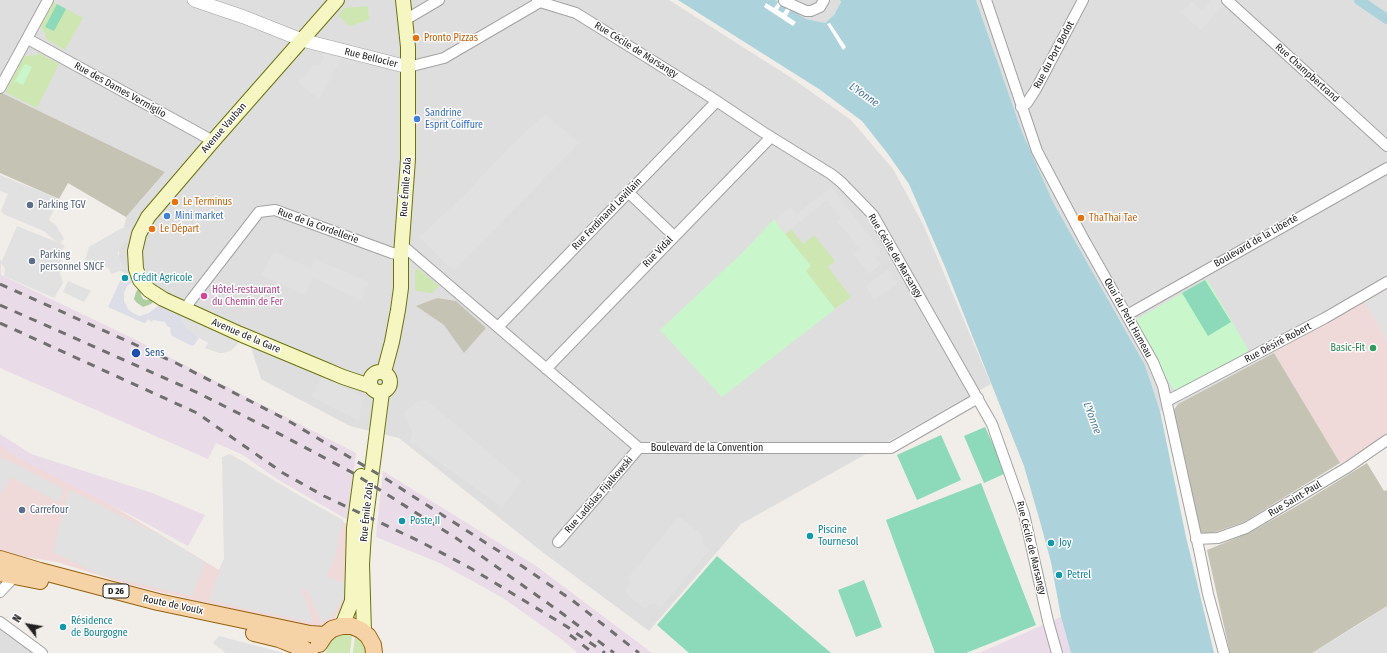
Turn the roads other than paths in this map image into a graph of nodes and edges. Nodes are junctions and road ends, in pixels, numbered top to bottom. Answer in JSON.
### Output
{"nodes":[{"id":1,"x":48,"y":0,"type":"edge"},
{"id":2,"x":194,"y":0,"type":"edge"},
{"id":3,"x":337,"y":0,"type":"edge"},
{"id":4,"x":403,"y":0,"type":"edge"},
{"id":5,"x":439,"y":0,"type":"edge"},
{"id":6,"x":824,"y":0,"type":"edge"},
{"id":7,"x":986,"y":0,"type":"edge"},
{"id":8,"x":1083,"y":0,"type":"edge"},
{"id":9,"x":1227,"y":0,"type":"edge"},
{"id":10,"x":538,"y":1,"type":"edge"},
{"id":11,"x":784,"y":2,"type":"dead end"},
{"id":12,"x":405,"y":20,"type":"junction"},
{"id":13,"x":28,"y":39,"type":"junction"},
{"id":14,"x":302,"y":40,"type":"junction"},
{"id":15,"x":408,"y":67,"type":"junction"},
{"id":16,"x":0,"y":88,"type":"edge"},
{"id":17,"x":717,"y":101,"type":"junction"},
{"id":18,"x":1021,"y":107,"type":"junction"},
{"id":19,"x":771,"y":137,"type":"junction"},
{"id":20,"x":213,"y":140,"type":"junction"},
{"id":21,"x":1387,"y":146,"type":"edge"},
{"id":22,"x":1387,"y":168,"type":"edge"},
{"id":23,"x":628,"y":192,"type":"junction"},
{"id":24,"x":674,"y":236,"type":"junction"},
{"id":25,"x":402,"y":250,"type":"junction"},
{"id":26,"x":136,"y":269,"type":"joint"},
{"id":27,"x":1387,"y":282,"type":"edge"},
{"id":28,"x":185,"y":309,"type":"junction"},
{"id":29,"x":1127,"y":315,"type":"junction"},
{"id":30,"x":498,"y":326,"type":"junction"},
{"id":31,"x":546,"y":368,"type":"junction"},
{"id":32,"x":375,"y":389,"type":"junction"},
{"id":33,"x":978,"y":398,"type":"junction"},
{"id":34,"x":1167,"y":401,"type":"junction"},
{"id":35,"x":1387,"y":440,"type":"edge"},
{"id":36,"x":639,"y":448,"type":"junction"},
{"id":37,"x":1196,"y":539,"type":"junction"},
{"id":38,"x":558,"y":542,"type":"dead end"},
{"id":39,"x":0,"y":559,"type":"edge"},
{"id":40,"x":7,"y":574,"type":"edge"},
{"id":41,"x":0,"y":592,"type":"edge"},
{"id":42,"x":0,"y":622,"type":"edge"},
{"id":43,"x":342,"y":626,"type":"junction"},
{"id":44,"x":364,"y":632,"type":"junction"},
{"id":45,"x":324,"y":635,"type":"junction"},
{"id":46,"x":42,"y":653,"type":"edge"},
{"id":47,"x":310,"y":653,"type":"edge"},
{"id":48,"x":317,"y":653,"type":"edge"},
{"id":49,"x":374,"y":653,"type":"edge"},
{"id":50,"x":1058,"y":653,"type":"edge"},
{"id":51,"x":1224,"y":653,"type":"edge"}],
"edges":[{"from":1,"to":13,"type":"street"},
{"from":2,"to":14,"type":"street","name":"Rue Bellocier"},
{"from":3,"to":14,"type":"main road","name":"Avenue Vauban"},
{"from":4,"to":12,"type":"main road","name":"Rue Émile Zola"},
{"from":5,"to":12,"type":"street"},
{"from":6,"to":11,"type":"street"},
{"from":7,"to":18,"type":"street","name":"Quai du Petit Hameau"},
{"from":8,"to":18,"type":"street","name":"Rue du Port Bodot"},
{"from":9,"to":21,"type":"street","name":"Rue Champbertrand"},
{"from":10,"to":15,"type":"street","name":"Rue Bellocier"},
{"from":10,"to":17,"type":"street","name":"Rue Cécile de Marsangy"},
{"from":12,"to":15,"type":"main road","name":"Rue Émile Zola"},
{"from":13,"to":16,"type":"street"},
{"from":13,"to":20,"type":"street","name":"Rue des Dames Vermiglio"},
{"from":14,"to":15,"type":"street","name":"Rue Bellocier"},
{"from":14,"to":20,"type":"main road","name":"Avenue Vauban"},
{"from":15,"to":25,"type":"main road","name":"Rue Émile Zola"},
{"from":17,"to":19,"type":"street","name":"Rue Cécile de Marsangy"},
{"from":17,"to":23,"type":"street","name":"Rue Ferdinand Levillain"},
{"from":18,"to":29,"type":"street","name":"Quai du Petit Hameau"},
{"from":19,"to":24,"type":"street","name":"Rue Vidal"},
{"from":19,"to":33,"type":"street","name":"Rue Cécile de Marsangy"},
{"from":20,"to":26,"type":"main road","name":"Avenue Vauban"},
{"from":22,"to":29,"type":"street","name":"Boulevard de la Liberté"},
{"from":23,"to":24,"type":"street"},
{"from":23,"to":30,"type":"street","name":"Rue Ferdinand Levillain"},
{"from":24,"to":31,"type":"street","name":"Rue Vidal"},
{"from":25,"to":28,"type":"street","name":"Rue de la Cordellerie"},
{"from":25,"to":30,"type":"street","name":"Boulevard de la Convention"},
{"from":25,"to":32,"type":"main road","name":"Rue Émile Zola"},
{"from":26,"to":28,"type":"main road","name":"Avenue de la Gare"},
{"from":27,"to":34,"type":"street","name":"Rue Désiré Robert"},
{"from":28,"to":32,"type":"main road","name":"Avenue de la Gare"},
{"from":29,"to":34,"type":"street","name":"Quai du Petit Hameau"},
{"from":30,"to":31,"type":"street","name":"Boulevard de la Convention"},
{"from":31,"to":36,"type":"street","name":"Boulevard de la Convention"},
{"from":32,"to":43,"type":"main road","name":"Rue Émile Zola"},
{"from":32,"to":44,"type":"main road","name":"Rue Émile Zola"},
{"from":33,"to":36,"type":"street","name":"Boulevard de la Convention"},
{"from":33,"to":50,"type":"street","name":"Rue Cécile de Marsangy"},
{"from":34,"to":37,"type":"street","name":"Quai du Petit Hameau"},
{"from":35,"to":37,"type":"street","name":"Rue Saint-Paul"},
{"from":36,"to":38,"type":"street","name":"Rue Ladislas Fijalkowski"},
{"from":37,"to":51,"type":"street","name":"Quai du Petit Hameau"},
{"from":39,"to":45,"type":"main road","name":"Route de Voulx","number":"D 26"},
{"from":40,"to":41,"type":"street"},
{"from":40,"to":47,"type":"main road","name":"Route de Voulx","number":"D 26"},
{"from":42,"to":46,"type":"street"},
{"from":43,"to":44,"type":"main road"},
{"from":43,"to":45,"type":"main road"},
{"from":44,"to":49,"type":"main road"},
{"from":45,"to":48,"type":"main road"}]}
